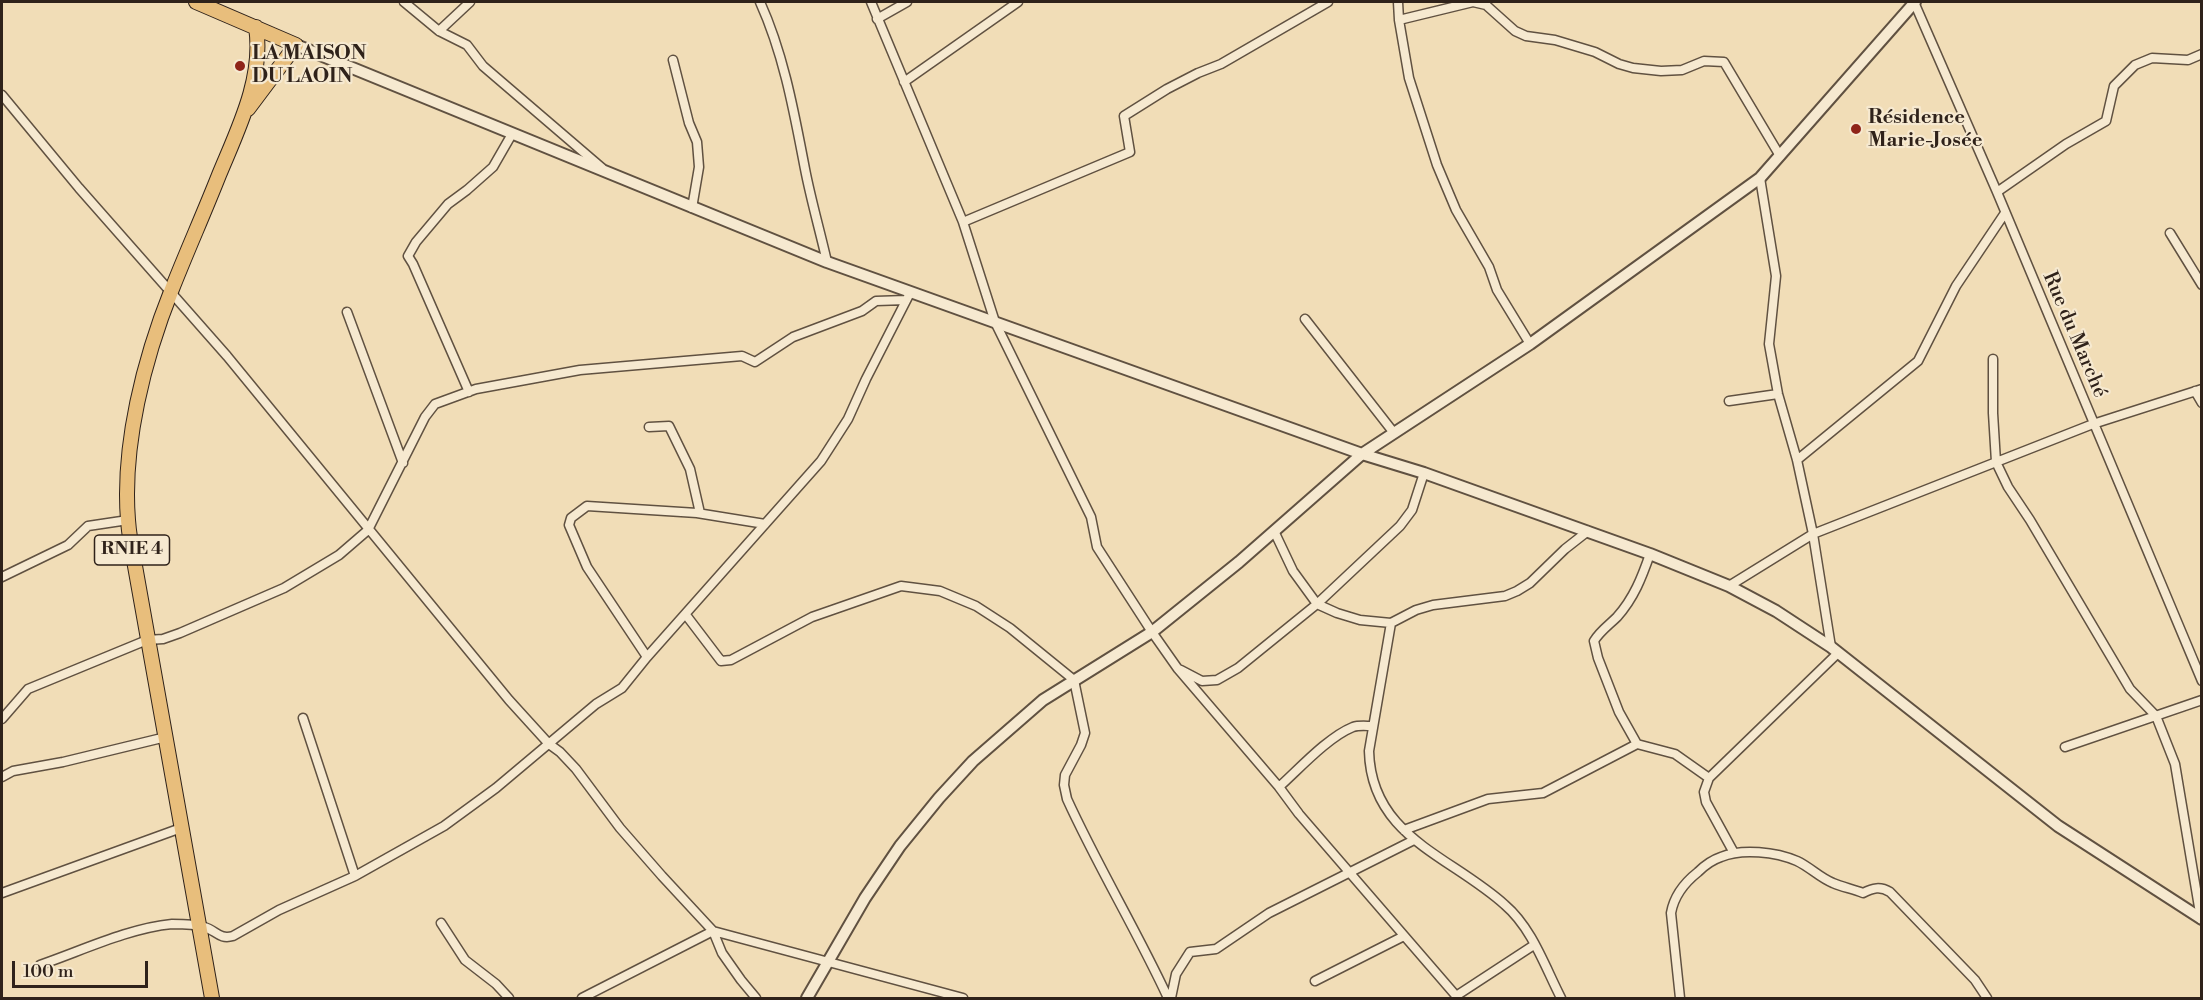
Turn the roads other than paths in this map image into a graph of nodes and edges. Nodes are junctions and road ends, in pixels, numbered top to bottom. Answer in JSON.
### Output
{"nodes":[{"id":1,"x":196,"y":2,"type":"edge"},
{"id":2,"x":404,"y":2,"type":"edge"},
{"id":3,"x":470,"y":2,"type":"edge"},
{"id":4,"x":760,"y":2,"type":"edge"},
{"id":5,"x":863,"y":2,"type":"edge"},
{"id":6,"x":907,"y":2,"type":"edge"},
{"id":7,"x":1018,"y":2,"type":"edge"},
{"id":8,"x":1328,"y":2,"type":"edge"},
{"id":9,"x":1398,"y":2,"type":"edge"},
{"id":10,"x":1914,"y":2,"type":"edge"},
{"id":11,"x":872,"y":5,"type":"edge"},
{"id":12,"x":877,"y":19,"type":"junction"},
{"id":13,"x":1399,"y":20,"type":"junction"},
{"id":14,"x":256,"y":27,"type":"junction"},
{"id":15,"x":439,"y":31,"type":"junction"},
{"id":16,"x":296,"y":45,"type":"junction"},
{"id":17,"x":2202,"y":54,"type":"edge"},
{"id":18,"x":673,"y":60,"type":"dead end"},
{"id":19,"x":904,"y":82,"type":"junction"},
{"id":20,"x":2,"y":95,"type":"edge"},
{"id":21,"x":244,"y":116,"type":"junction"},
{"id":22,"x":512,"y":134,"type":"junction"},
{"id":23,"x":1780,"y":156,"type":"junction"},
{"id":24,"x":609,"y":174,"type":"junction"},
{"id":25,"x":1760,"y":178,"type":"junction"},
{"id":26,"x":1997,"y":192,"type":"junction"},
{"id":27,"x":692,"y":208,"type":"junction"},
{"id":28,"x":2005,"y":213,"type":"junction"},
{"id":29,"x":963,"y":222,"type":"junction"},
{"id":30,"x":2170,"y":233,"type":"dead end"},
{"id":31,"x":827,"y":262,"type":"junction"},
{"id":32,"x":2202,"y":285,"type":"edge"},
{"id":33,"x":171,"y":292,"type":"junction"},
{"id":34,"x":908,"y":296,"type":"junction"},
{"id":35,"x":347,"y":312,"type":"dead end"},
{"id":36,"x":1305,"y":320,"type":"dead end"},
{"id":37,"x":995,"y":322,"type":"junction"},
{"id":38,"x":1530,"y":344,"type":"junction"},
{"id":39,"x":1993,"y":359,"type":"dead end"},
{"id":40,"x":2198,"y":390,"type":"edge"},
{"id":41,"x":469,"y":392,"type":"junction"},
{"id":42,"x":1778,"y":394,"type":"junction"},
{"id":43,"x":1729,"y":401,"type":"dead end"},
{"id":44,"x":2202,"y":403,"type":"edge"},
{"id":45,"x":2093,"y":424,"type":"junction"},
{"id":46,"x":649,"y":427,"type":"dead end"},
{"id":47,"x":1394,"y":433,"type":"junction"},
{"id":48,"x":1362,"y":454,"type":"junction"},
{"id":49,"x":1797,"y":460,"type":"junction"},
{"id":50,"x":1996,"y":462,"type":"junction"},
{"id":51,"x":403,"y":463,"type":"junction"},
{"id":52,"x":1424,"y":473,"type":"junction"},
{"id":53,"x":700,"y":513,"type":"junction"},
{"id":54,"x":128,"y":520,"type":"junction"},
{"id":55,"x":765,"y":524,"type":"junction"},
{"id":56,"x":368,"y":530,"type":"junction"},
{"id":57,"x":1588,"y":531,"type":"junction"},
{"id":58,"x":1275,"y":533,"type":"junction"},
{"id":59,"x":1813,"y":534,"type":"junction"},
{"id":60,"x":1650,"y":554,"type":"junction"},
{"id":61,"x":2,"y":577,"type":"edge"},
{"id":62,"x":1729,"y":586,"type":"junction"},
{"id":63,"x":1317,"y":604,"type":"junction"},
{"id":64,"x":686,"y":615,"type":"junction"},
{"id":65,"x":1391,"y":623,"type":"junction"},
{"id":66,"x":1152,"y":632,"type":"junction"},
{"id":67,"x":147,"y":640,"type":"junction"},
{"id":68,"x":1835,"y":650,"type":"junction"},
{"id":69,"x":647,"y":657,"type":"junction"},
{"id":70,"x":1178,"y":669,"type":"junction"},
{"id":71,"x":1074,"y":680,"type":"junction"},
{"id":72,"x":2202,"y":681,"type":"edge"},
{"id":73,"x":2202,"y":700,"type":"edge"},
{"id":74,"x":2156,"y":716,"type":"junction"},
{"id":75,"x":303,"y":718,"type":"dead end"},
{"id":76,"x":2,"y":719,"type":"edge"},
{"id":77,"x":1372,"y":726,"type":"junction"},
{"id":78,"x":166,"y":737,"type":"junction"},
{"id":79,"x":549,"y":744,"type":"junction"},
{"id":80,"x":1637,"y":744,"type":"junction"},
{"id":81,"x":2066,"y":747,"type":"dead end"},
{"id":82,"x":2,"y":777,"type":"edge"},
{"id":83,"x":1708,"y":778,"type":"junction"},
{"id":84,"x":1279,"y":788,"type":"junction"},
{"id":85,"x":181,"y":828,"type":"junction"},
{"id":86,"x":1404,"y":830,"type":"junction"},
{"id":87,"x":1414,"y":840,"type":"junction"},
{"id":88,"x":1734,"y":853,"type":"junction"},
{"id":89,"x":1350,"y":872,"type":"junction"},
{"id":90,"x":355,"y":876,"type":"junction"},
{"id":91,"x":2,"y":893,"type":"edge"},
{"id":92,"x":2201,"y":919,"type":"edge"},
{"id":93,"x":441,"y":923,"type":"dead end"},
{"id":94,"x":200,"y":926,"type":"junction"},
{"id":95,"x":713,"y":931,"type":"junction"},
{"id":96,"x":1404,"y":936,"type":"junction"},
{"id":97,"x":1534,"y":945,"type":"junction"},
{"id":98,"x":828,"y":960,"type":"junction"},
{"id":99,"x":40,"y":965,"type":"dead end"},
{"id":100,"x":1315,"y":981,"type":"dead end"},
{"id":101,"x":1457,"y":997,"type":"edge"},
{"id":102,"x":212,"y":999,"type":"edge"},
{"id":103,"x":509,"y":999,"type":"edge"},
{"id":104,"x":582,"y":999,"type":"edge"},
{"id":105,"x":756,"y":999,"type":"edge"},
{"id":106,"x":807,"y":999,"type":"edge"},
{"id":107,"x":963,"y":999,"type":"edge"},
{"id":108,"x":1170,"y":999,"type":"edge"},
{"id":109,"x":1561,"y":999,"type":"edge"},
{"id":110,"x":1680,"y":999,"type":"edge"},
{"id":111,"x":1987,"y":999,"type":"edge"}],
"edges":[{"from":1,"to":14,"type":"main road"},
{"from":2,"to":15,"type":"street"},
{"from":3,"to":15,"type":"street"},
{"from":4,"to":31,"type":"street"},
{"from":5,"to":11,"type":"street"},
{"from":6,"to":12,"type":"street"},
{"from":7,"to":19,"type":"street"},
{"from":8,"to":29,"type":"street"},
{"from":9,"to":13,"type":"street"},
{"from":10,"to":23,"type":"street"},
{"from":10,"to":26,"type":"street","name":"Rue du Marché"},
{"from":11,"to":12,"type":"street"},
{"from":12,"to":19,"type":"street"},
{"from":13,"to":23,"type":"street"},
{"from":13,"to":38,"type":"street"},
{"from":14,"to":16,"type":"main road"},
{"from":14,"to":21,"type":"main road","number":"RNIE 4"},
{"from":15,"to":24,"type":"street"},
{"from":16,"to":21,"type":"main road","number":"RNIE 4"},
{"from":16,"to":22,"type":"street"},
{"from":17,"to":26,"type":"street"},
{"from":18,"to":27,"type":"street"},
{"from":19,"to":29,"type":"street"},
{"from":20,"to":33,"type":"street"},
{"from":21,"to":33,"type":"main road","number":"RNIE 4"},
{"from":22,"to":24,"type":"street"},
{"from":22,"to":41,"type":"street"},
{"from":23,"to":25,"type":"street"},
{"from":24,"to":27,"type":"street"},
{"from":25,"to":38,"type":"street"},
{"from":25,"to":42,"type":"street"},
{"from":26,"to":28,"type":"street","name":"Rue du Marché"},
{"from":27,"to":31,"type":"street"},
{"from":28,"to":45,"type":"street","name":"Rue du Marché"},
{"from":28,"to":49,"type":"street"},
{"from":29,"to":37,"type":"street"},
{"from":30,"to":32,"type":"street"},
{"from":31,"to":34,"type":"street"},
{"from":33,"to":54,"type":"main road","number":"RNIE 4"},
{"from":33,"to":56,"type":"street"},
{"from":34,"to":37,"type":"street"},
{"from":34,"to":41,"type":"street"},
{"from":34,"to":55,"type":"street"},
{"from":35,"to":51,"type":"street"},
{"from":36,"to":47,"type":"street"},
{"from":37,"to":48,"type":"street"},
{"from":37,"to":66,"type":"street"},
{"from":38,"to":47,"type":"street"},
{"from":39,"to":50,"type":"street"},
{"from":40,"to":44,"type":"street"},
{"from":40,"to":45,"type":"street"},
{"from":41,"to":51,"type":"street"},
{"from":42,"to":43,"type":"street"},
{"from":42,"to":49,"type":"street"},
{"from":45,"to":50,"type":"street"},
{"from":45,"to":72,"type":"street","name":"Rue du Marché"},
{"from":46,"to":53,"type":"street"},
{"from":47,"to":48,"type":"street"},
{"from":48,"to":52,"type":"street"},
{"from":48,"to":58,"type":"street"},
{"from":49,"to":59,"type":"street"},
{"from":50,"to":59,"type":"street"},
{"from":50,"to":74,"type":"street"},
{"from":51,"to":56,"type":"street"},
{"from":52,"to":57,"type":"street"},
{"from":52,"to":63,"type":"street"},
{"from":53,"to":55,"type":"street"},
{"from":53,"to":69,"type":"street"},
{"from":54,"to":61,"type":"street"},
{"from":54,"to":67,"type":"main road","number":"RNIE 4"},
{"from":55,"to":64,"type":"street"},
{"from":56,"to":67,"type":"street"},
{"from":56,"to":79,"type":"street"},
{"from":57,"to":60,"type":"street"},
{"from":57,"to":65,"type":"street"},
{"from":58,"to":63,"type":"street"},
{"from":58,"to":66,"type":"street"},
{"from":59,"to":62,"type":"street"},
{"from":59,"to":68,"type":"street"},
{"from":60,"to":62,"type":"street"},
{"from":60,"to":80,"type":"street"},
{"from":62,"to":68,"type":"street"},
{"from":63,"to":65,"type":"street"},
{"from":63,"to":70,"type":"street"},
{"from":64,"to":69,"type":"street"},
{"from":64,"to":71,"type":"street"},
{"from":65,"to":77,"type":"street"},
{"from":66,"to":70,"type":"street"},
{"from":66,"to":71,"type":"street"},
{"from":67,"to":76,"type":"street"},
{"from":67,"to":78,"type":"main road","number":"RNIE 4"},
{"from":68,"to":83,"type":"street"},
{"from":68,"to":92,"type":"street"},
{"from":69,"to":79,"type":"street"},
{"from":70,"to":84,"type":"street"},
{"from":71,"to":98,"type":"street"},
{"from":71,"to":108,"type":"street"},
{"from":73,"to":74,"type":"street"},
{"from":74,"to":81,"type":"street"},
{"from":74,"to":92,"type":"street"},
{"from":75,"to":90,"type":"street"},
{"from":77,"to":84,"type":"street"},
{"from":77,"to":86,"type":"street"},
{"from":78,"to":82,"type":"street"},
{"from":78,"to":85,"type":"main road","number":"RNIE 4"},
{"from":79,"to":90,"type":"street"},
{"from":79,"to":95,"type":"street"},
{"from":80,"to":83,"type":"street"},
{"from":80,"to":86,"type":"street"},
{"from":83,"to":88,"type":"street"},
{"from":84,"to":89,"type":"street"},
{"from":85,"to":91,"type":"street"},
{"from":85,"to":94,"type":"main road","number":"RNIE 4"},
{"from":86,"to":87,"type":"street"},
{"from":87,"to":89,"type":"street"},
{"from":87,"to":97,"type":"street"},
{"from":88,"to":110,"type":"street"},
{"from":88,"to":111,"type":"street"},
{"from":89,"to":96,"type":"street"},
{"from":89,"to":108,"type":"street"},
{"from":90,"to":94,"type":"street"},
{"from":93,"to":103,"type":"street"},
{"from":94,"to":99,"type":"street"},
{"from":94,"to":102,"type":"main road","number":"RNIE 4"},
{"from":95,"to":98,"type":"street"},
{"from":95,"to":104,"type":"street"},
{"from":95,"to":105,"type":"street"},
{"from":96,"to":100,"type":"street"},
{"from":96,"to":101,"type":"street"},
{"from":97,"to":101,"type":"street"},
{"from":97,"to":109,"type":"street"},
{"from":98,"to":106,"type":"street"},
{"from":98,"to":107,"type":"street"}]}
